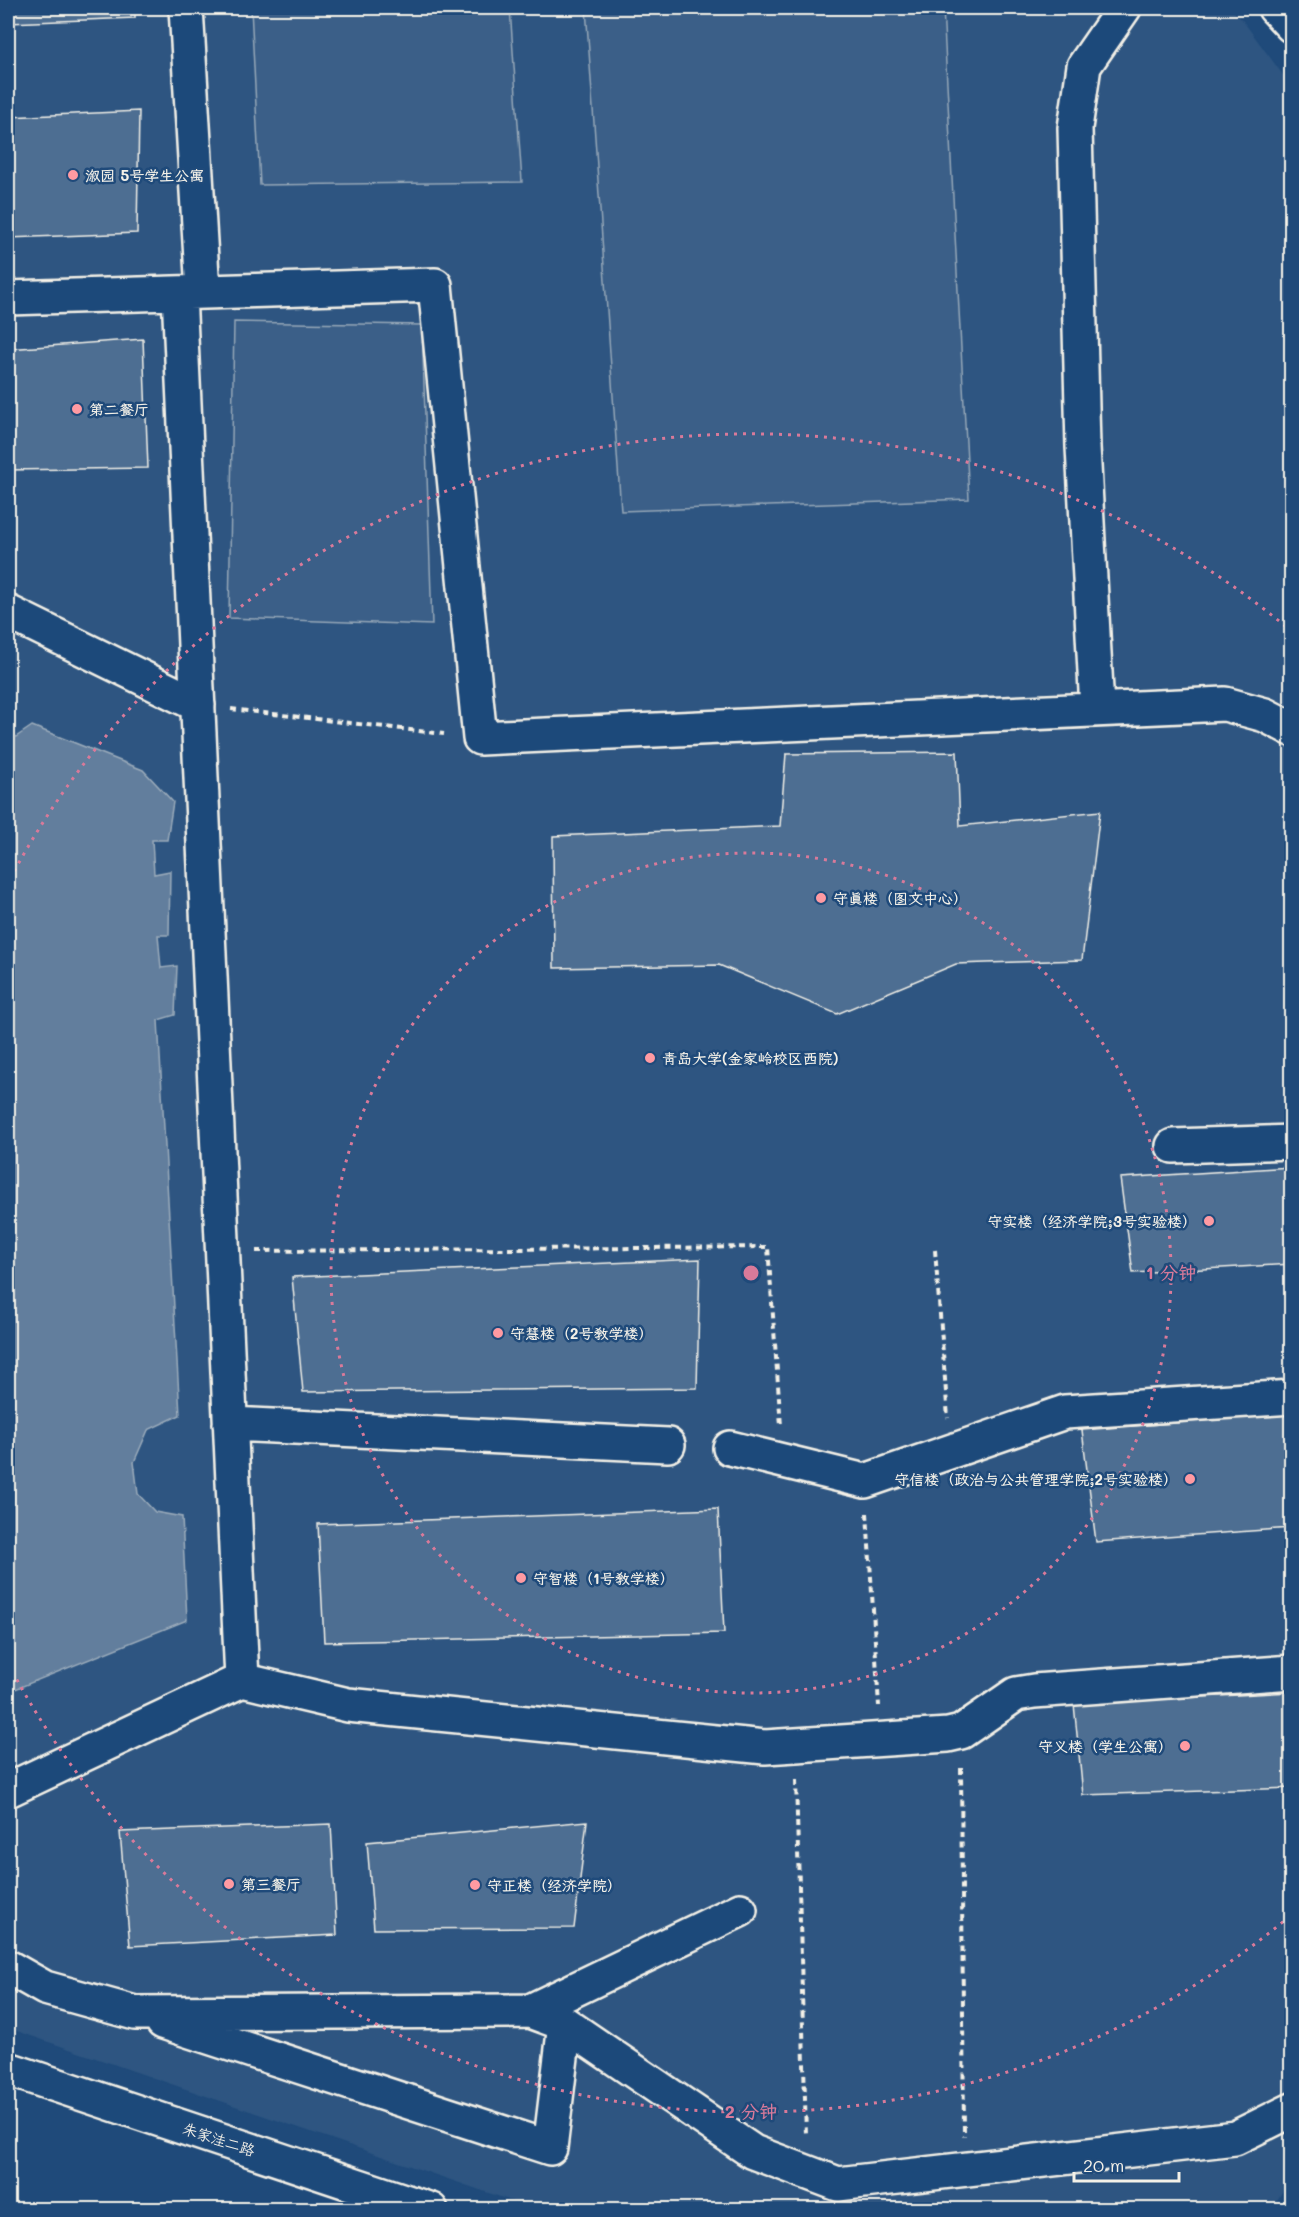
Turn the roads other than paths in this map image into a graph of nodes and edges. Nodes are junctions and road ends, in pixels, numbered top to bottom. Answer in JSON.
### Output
{"nodes":[{"id":1,"x":186,"y":8,"type":"edge"},
{"id":2,"x":1124,"y":8,"type":"edge"},
{"id":3,"x":1275,"y":8,"type":"edge"},
{"id":4,"x":1292,"y":26,"type":"edge"},
{"id":5,"x":191,"y":292,"type":"junction"},
{"id":6,"x":8,"y":298,"type":"edge"},
{"id":7,"x":8,"y":612,"type":"edge"},
{"id":8,"x":198,"y":705,"type":"junction"},
{"id":9,"x":1097,"y":709,"type":"junction"},
{"id":10,"x":1292,"y":729,"type":"edge"},
{"id":11,"x":1292,"y":1142,"type":"edge"},
{"id":12,"x":1173,"y":1146,"type":"dead end"},
{"id":13,"x":1292,"y":1397,"type":"edge"},
{"id":14,"x":230,"y":1424,"type":"junction"},
{"id":15,"x":668,"y":1445,"type":"dead end"},
{"id":16,"x":730,"y":1448,"type":"dead end"},
{"id":17,"x":1292,"y":1672,"type":"edge"},
{"id":18,"x":242,"y":1680,"type":"junction"},
{"id":19,"x":8,"y":1790,"type":"edge"},
{"id":20,"x":740,"y":1910,"type":"dead end"},
{"id":21,"x":8,"y":1967,"type":"edge"},
{"id":22,"x":530,"y":2011,"type":"junction"},
{"id":23,"x":135,"y":2013,"type":"junction"},
{"id":24,"x":565,"y":2024,"type":"junction"},
{"id":25,"x":8,"y":2069,"type":"edge"},
{"id":26,"x":1292,"y":2110,"type":"edge"},
{"id":27,"x":431,"y":2210,"type":"edge"}],
"edges":[{"from":1,"to":5,"type":"street"},
{"from":2,"to":9,"type":"street"},
{"from":3,"to":4,"type":"street"},
{"from":5,"to":6,"type":"street"},
{"from":5,"to":8,"type":"street"},
{"from":5,"to":9,"type":"street"},
{"from":7,"to":8,"type":"street"},
{"from":8,"to":14,"type":"street"},
{"from":9,"to":10,"type":"street"},
{"from":11,"to":12,"type":"street"},
{"from":13,"to":16,"type":"street"},
{"from":14,"to":15,"type":"street"},
{"from":14,"to":18,"type":"street"},
{"from":17,"to":18,"type":"street"},
{"from":18,"to":19,"type":"street"},
{"from":20,"to":22,"type":"street"},
{"from":21,"to":23,"type":"street"},
{"from":22,"to":23,"type":"street"},
{"from":22,"to":24,"type":"street"},
{"from":23,"to":24,"type":"street"},
{"from":24,"to":26,"type":"street"},
{"from":25,"to":27,"type":"street","name":"朱家洼二路"}]}
